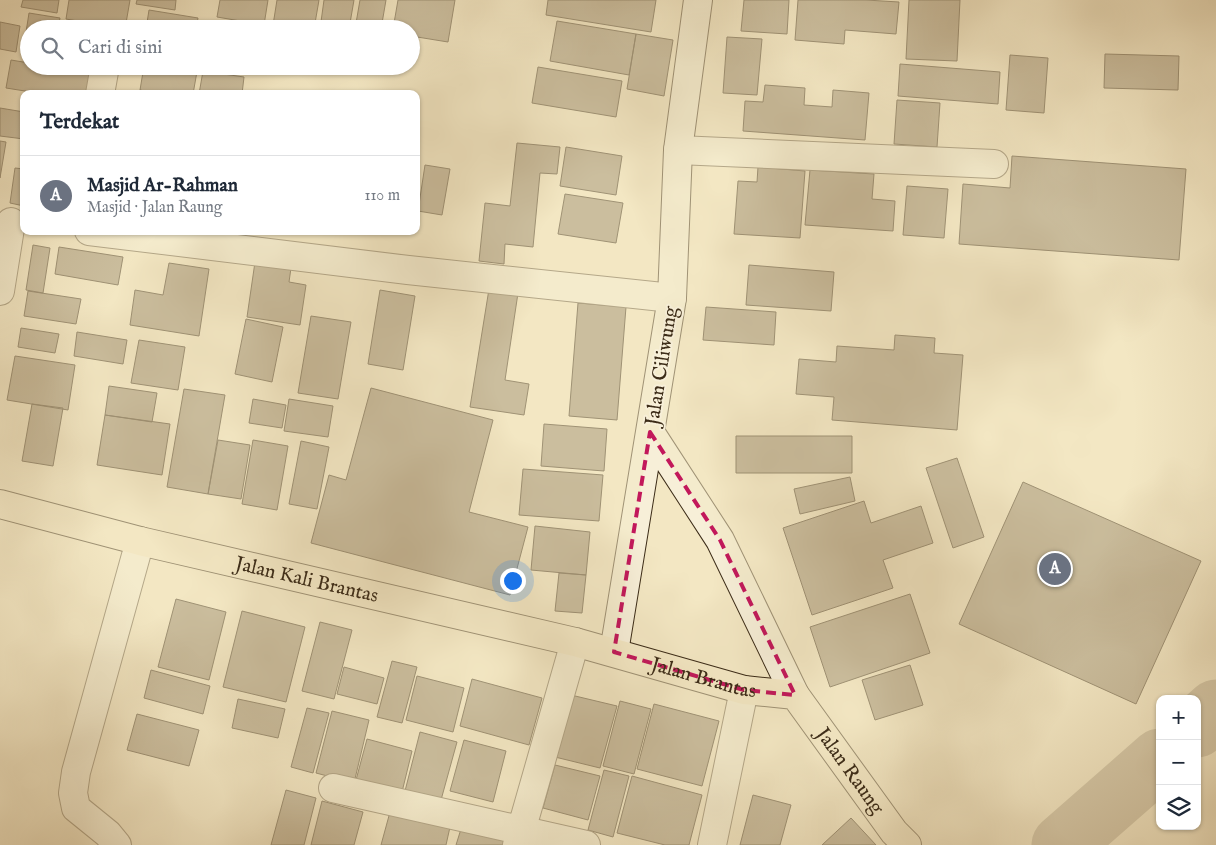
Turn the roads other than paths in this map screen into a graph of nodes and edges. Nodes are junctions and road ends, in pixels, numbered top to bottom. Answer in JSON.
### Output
{"nodes":[{"id":1,"x":698,"y":0,"type":"edge"},
{"id":2,"x":103,"y":75,"type":"edge"},
{"id":3,"x":101,"y":90,"type":"edge"},
{"id":4,"x":678,"y":150,"type":"junction"},
{"id":5,"x":994,"y":164,"type":"dead end"},
{"id":6,"x":11,"y":222,"type":"edge"},
{"id":7,"x":122,"y":235,"type":"edge"},
{"id":8,"x":0,"y":291,"type":"edge"},
{"id":9,"x":672,"y":298,"type":"junction"},
{"id":10,"x":650,"y":432,"type":"junction"},
{"id":11,"x":0,"y":504,"type":"edge"},
{"id":12,"x":140,"y":541,"type":"junction"},
{"id":13,"x":576,"y":642,"type":"junction"},
{"id":14,"x":614,"y":652,"type":"junction"},
{"id":15,"x":744,"y":690,"type":"junction"},
{"id":16,"x":795,"y":695,"type":"junction"},
{"id":17,"x":333,"y":788,"type":"dead end"},
{"id":18,"x":519,"y":837,"type":"edge"},
{"id":19,"x":900,"y":839,"type":"edge"},
{"id":20,"x":117,"y":845,"type":"edge"},
{"id":21,"x":586,"y":845,"type":"edge"},
{"id":22,"x":712,"y":845,"type":"edge"}],
"edges":[{"from":1,"to":4,"type":"street","name":"Jalan Ciliwung"},
{"from":2,"to":3,"type":"street"},
{"from":4,"to":5,"type":"street"},
{"from":4,"to":9,"type":"street","name":"Jalan Ciliwung"},
{"from":6,"to":8,"type":"street"},
{"from":7,"to":9,"type":"street"},
{"from":9,"to":10,"type":"street","name":"Jalan Ciliwung"},
{"from":10,"to":14,"type":"street"},
{"from":10,"to":16,"type":"street","name":"Jalan Ciliwung"},
{"from":11,"to":12,"type":"main road","name":"Jalan Kali Brantas"},
{"from":12,"to":13,"type":"main road","name":"Jalan Kali Brantas"},
{"from":12,"to":20,"type":"street"},
{"from":13,"to":14,"type":"main road","name":"Jalan Kali Brantas"},
{"from":13,"to":18,"type":"street"},
{"from":14,"to":15,"type":"main road","name":"Jalan Brantas"},
{"from":15,"to":16,"type":"main road","name":"Jalan Brantas"},
{"from":15,"to":22,"type":"street"},
{"from":16,"to":19,"type":"main road","name":"Jalan Raung"},
{"from":17,"to":18,"type":"street"},
{"from":18,"to":21,"type":"street"}]}
